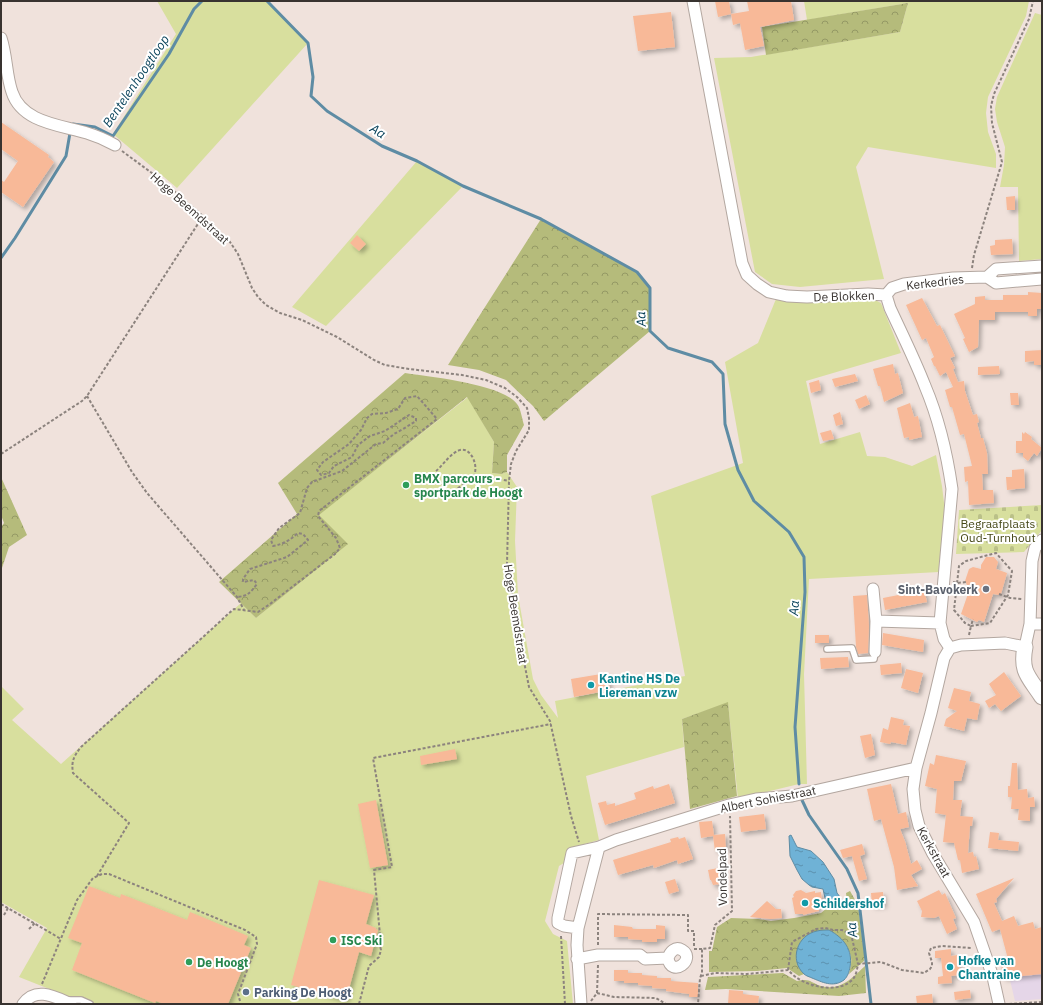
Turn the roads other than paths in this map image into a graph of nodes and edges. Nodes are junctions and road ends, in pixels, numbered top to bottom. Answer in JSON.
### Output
{"nodes":[{"id":1,"x":693,"y":1,"type":"edge"},
{"id":2,"x":1,"y":38,"type":"edge"},
{"id":3,"x":115,"y":145,"type":"road end"},
{"id":4,"x":1042,"y":266,"type":"edge"},
{"id":5,"x":987,"y":277,"type":"junction"},
{"id":6,"x":1042,"y":279,"type":"edge"},
{"id":7,"x":886,"y":295,"type":"junction"},
{"id":8,"x":1042,"y":540,"type":"edge"},
{"id":9,"x":873,"y":589,"type":"dead end"},
{"id":10,"x":876,"y":621,"type":"junction"},
{"id":11,"x":940,"y":623,"type":"junction"},
{"id":12,"x":1030,"y":624,"type":"junction"},
{"id":13,"x":1042,"y":624,"type":"edge"},
{"id":14,"x":1025,"y":647,"type":"junction"},
{"id":15,"x":950,"y":648,"type":"junction"},
{"id":16,"x":827,"y":649,"type":"dead end"},
{"id":17,"x":875,"y":652,"type":"joint"},
{"id":18,"x":1042,"y":697,"type":"edge"},
{"id":19,"x":916,"y":768,"type":"junction"},
{"id":20,"x":599,"y":847,"type":"junction"},
{"id":21,"x":578,"y":928,"type":"junction"},
{"id":22,"x":577,"y":958,"type":"junction"},
{"id":23,"x":668,"y":958,"type":"dead end"},
{"id":24,"x":60,"y":1000,"type":"junction"},
{"id":25,"x":23,"y":1004,"type":"edge"},
{"id":26,"x":71,"y":1004,"type":"edge"},
{"id":27,"x":90,"y":1004,"type":"edge"},
{"id":28,"x":581,"y":1004,"type":"edge"},
{"id":29,"x":999,"y":1004,"type":"edge"}],
"edges":[{"from":1,"to":7,"type":"street","name":"De Blokken"},
{"from":2,"to":3,"type":"street"},
{"from":4,"to":5,"type":"street","name":"Kerkedries"},
{"from":5,"to":6,"type":"street","name":"Kerkedries"},
{"from":5,"to":7,"type":"street","name":"Kerkedries"},
{"from":7,"to":11,"type":"street","name":"De Blokken"},
{"from":8,"to":12,"type":"street"},
{"from":9,"to":10,"type":"street"},
{"from":10,"to":11,"type":"street"},
{"from":10,"to":17,"type":"street"},
{"from":11,"to":15,"type":"street"},
{"from":12,"to":13,"type":"street"},
{"from":12,"to":14,"type":"street"},
{"from":14,"to":15,"type":"street"},
{"from":14,"to":18,"type":"street"},
{"from":15,"to":19,"type":"street","name":"Kerkstraat"},
{"from":16,"to":17,"type":"lane"},
{"from":19,"to":20,"type":"street","name":"Albert Sohiestraat"},
{"from":19,"to":29,"type":"street","name":"Kerkstraat"},
{"from":20,"to":21,"type":"street"},
{"from":20,"to":21,"type":"street","name":"Albert Sohiestraat"},
{"from":21,"to":22,"type":"street"},
{"from":22,"to":23,"type":"street"},
{"from":22,"to":28,"type":"street"},
{"from":24,"to":25,"type":"street"},
{"from":24,"to":26,"type":"street"},
{"from":24,"to":27,"type":"lane"}]}
